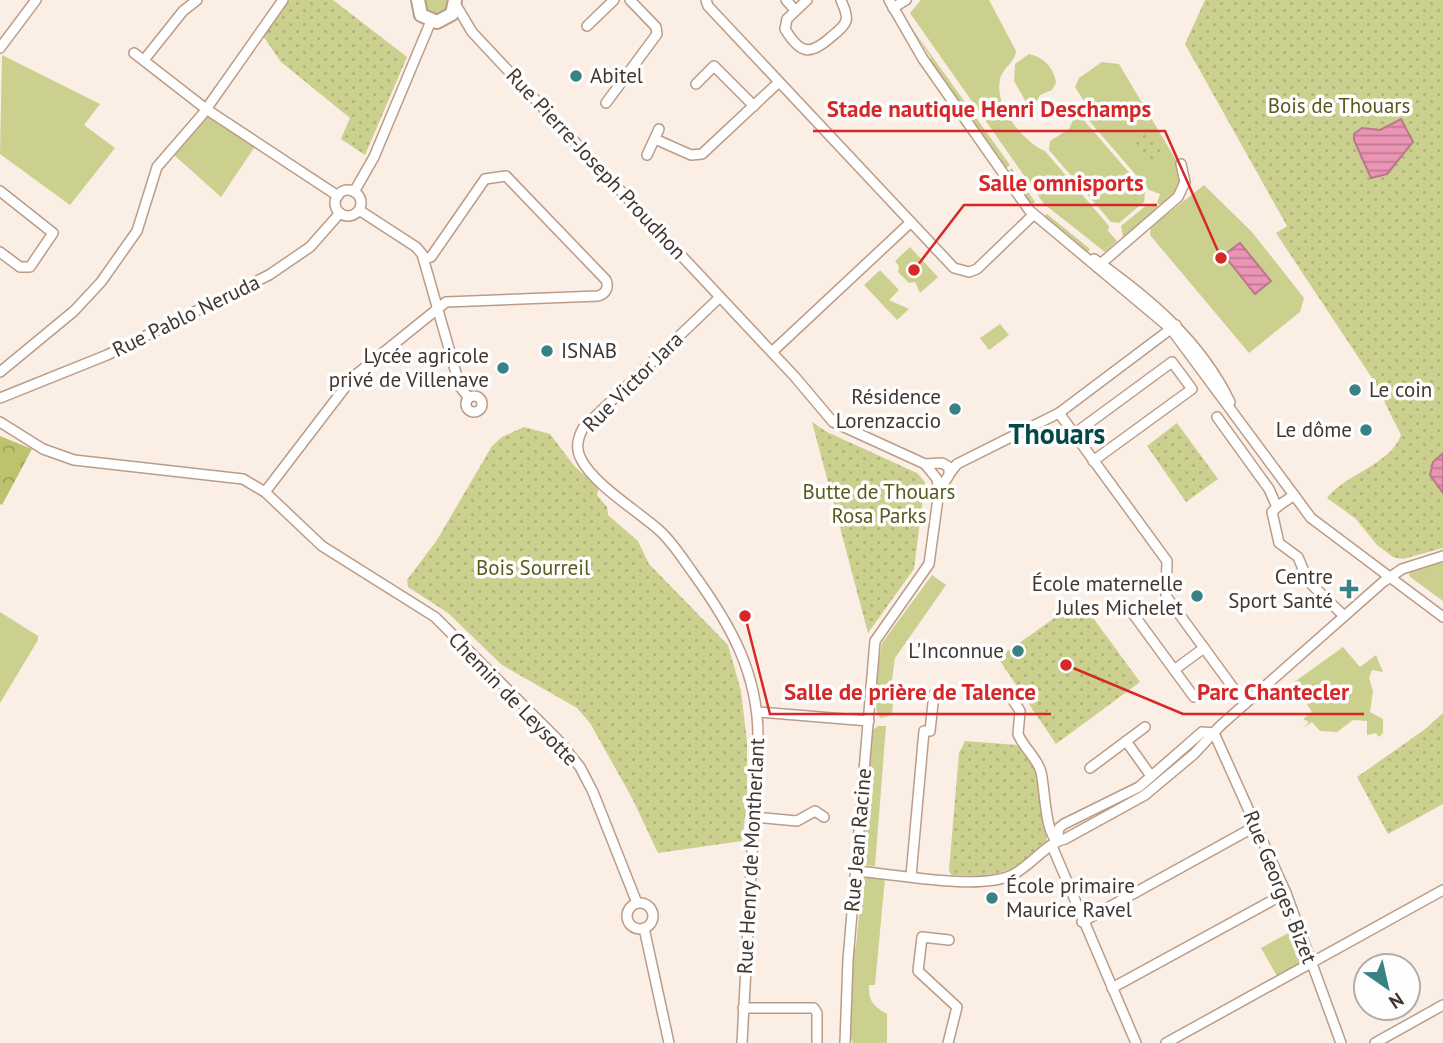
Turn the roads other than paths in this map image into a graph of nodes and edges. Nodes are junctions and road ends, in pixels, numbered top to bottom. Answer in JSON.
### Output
{"nodes":[{"id":1,"x":36,"y":0,"type":"edge"},
{"id":2,"x":197,"y":0,"type":"edge"},
{"id":3,"x":283,"y":0,"type":"edge"},
{"id":4,"x":418,"y":0,"type":"edge"},
{"id":5,"x":614,"y":0,"type":"edge"},
{"id":6,"x":630,"y":0,"type":"edge"},
{"id":7,"x":706,"y":0,"type":"edge"},
{"id":8,"x":786,"y":0,"type":"edge"},
{"id":9,"x":807,"y":0,"type":"edge"},
{"id":10,"x":841,"y":0,"type":"edge"},
{"id":11,"x":906,"y":0,"type":"edge"},
{"id":12,"x":456,"y":2,"type":"edge"},
{"id":13,"x":891,"y":4,"type":"edge"},
{"id":14,"x":795,"y":10,"type":"junction"},
{"id":15,"x":437,"y":21,"type":"junction"},
{"id":16,"x":587,"y":26,"type":"dead end"},
{"id":17,"x":472,"y":32,"type":"junction"},
{"id":18,"x":0,"y":48,"type":"edge"},
{"id":19,"x":134,"y":52,"type":"dead end"},
{"id":20,"x":144,"y":60,"type":"junction"},
{"id":21,"x":779,"y":82,"type":"junction"},
{"id":22,"x":696,"y":84,"type":"dead end"},
{"id":23,"x":606,"y":103,"type":"dead end"},
{"id":24,"x":754,"y":106,"type":"junction"},
{"id":25,"x":206,"y":109,"type":"junction"},
{"id":26,"x":659,"y":129,"type":"dead end"},
{"id":27,"x":655,"y":139,"type":"junction"},
{"id":28,"x":647,"y":155,"type":"dead end"},
{"id":29,"x":1181,"y":164,"type":"dead end"},
{"id":30,"x":0,"y":192,"type":"edge"},
{"id":31,"x":354,"y":192,"type":"junction"},
{"id":32,"x":338,"y":196,"type":"junction"},
{"id":33,"x":359,"y":210,"type":"junction"},
{"id":34,"x":340,"y":213,"type":"junction"},
{"id":35,"x":1033,"y":215,"type":"junction"},
{"id":36,"x":911,"y":222,"type":"junction"},
{"id":37,"x":0,"y":252,"type":"edge"},
{"id":38,"x":424,"y":259,"type":"junction"},
{"id":39,"x":1098,"y":266,"type":"junction"},
{"id":40,"x":720,"y":297,"type":"junction"},
{"id":41,"x":438,"y":307,"type":"junction"},
{"id":42,"x":1174,"y":327,"type":"junction"},
{"id":43,"x":772,"y":352,"type":"junction"},
{"id":44,"x":1,"y":380,"type":"edge"},
{"id":45,"x":13,"y":391,"type":"junction"},
{"id":46,"x":0,"y":398,"type":"edge"},
{"id":47,"x":469,"y":398,"type":"dead end"},
{"id":48,"x":1059,"y":413,"type":"junction"},
{"id":49,"x":1217,"y":417,"type":"dead end"},
{"id":50,"x":0,"y":422,"type":"edge"},
{"id":51,"x":1074,"y":434,"type":"junction"},
{"id":52,"x":1093,"y":461,"type":"junction"},
{"id":53,"x":942,"y":472,"type":"junction"},
{"id":54,"x":265,"y":492,"type":"junction"},
{"id":55,"x":1294,"y":495,"type":"junction"},
{"id":56,"x":1277,"y":507,"type":"junction"},
{"id":57,"x":1443,"y":556,"type":"edge"},
{"id":58,"x":1390,"y":577,"type":"junction"},
{"id":59,"x":1132,"y":611,"type":"dead end"},
{"id":60,"x":1344,"y":616,"type":"junction"},
{"id":61,"x":1443,"y":617,"type":"edge"},
{"id":62,"x":733,"y":632,"type":"joint"},
{"id":63,"x":1204,"y":648,"type":"junction"},
{"id":64,"x":1174,"y":670,"type":"junction"},
{"id":65,"x":934,"y":694,"type":"dead end"},
{"id":66,"x":1010,"y":694,"type":"dead end"},
{"id":67,"x":1194,"y":696,"type":"dead end"},
{"id":68,"x":1245,"y":704,"type":"junction"},
{"id":69,"x":758,"y":712,"type":"junction"},
{"id":70,"x":869,"y":721,"type":"junction"},
{"id":71,"x":1145,"y":727,"type":"dead end"},
{"id":72,"x":1214,"y":733,"type":"junction"},
{"id":73,"x":1126,"y":741,"type":"junction"},
{"id":74,"x":1090,"y":768,"type":"dead end"},
{"id":75,"x":1151,"y":776,"type":"junction"},
{"id":76,"x":754,"y":817,"type":"junction"},
{"id":77,"x":824,"y":817,"type":"dead end"},
{"id":78,"x":1049,"y":823,"type":"junction"},
{"id":79,"x":1256,"y":826,"type":"junction"},
{"id":80,"x":1059,"y":828,"type":"junction"},
{"id":81,"x":1054,"y":844,"type":"junction"},
{"id":82,"x":856,"y":871,"type":"junction"},
{"id":83,"x":911,"y":876,"type":"junction"},
{"id":84,"x":1443,"y":890,"type":"edge"},
{"id":85,"x":1286,"y":893,"type":"junction"},
{"id":86,"x":637,"y":903,"type":"junction"},
{"id":87,"x":1082,"y":922,"type":"junction"},
{"id":88,"x":644,"y":929,"type":"junction"},
{"id":89,"x":949,"y":940,"type":"dead end"},
{"id":90,"x":1311,"y":962,"type":"junction"},
{"id":91,"x":1112,"y":988,"type":"junction"},
{"id":92,"x":1443,"y":1005,"type":"edge"},
{"id":93,"x":743,"y":1008,"type":"junction"},
{"id":94,"x":669,"y":1043,"type":"edge"},
{"id":95,"x":742,"y":1043,"type":"edge"},
{"id":96,"x":817,"y":1043,"type":"edge"},
{"id":97,"x":845,"y":1043,"type":"edge"},
{"id":98,"x":948,"y":1043,"type":"edge"},
{"id":99,"x":1136,"y":1043,"type":"edge"},
{"id":100,"x":1166,"y":1043,"type":"edge"},
{"id":101,"x":1341,"y":1043,"type":"edge"},
{"id":102,"x":1375,"y":1043,"type":"edge"}],
"edges":[{"from":1,"to":18,"type":"street"},
{"from":2,"to":20,"type":"street"},
{"from":3,"to":25,"type":"street"},
{"from":4,"to":15,"type":"main road"},
{"from":5,"to":16,"type":"street"},
{"from":6,"to":23,"type":"street"},
{"from":7,"to":21,"type":"street"},
{"from":8,"to":14,"type":"street"},
{"from":9,"to":14,"type":"street"},
{"from":10,"to":14,"type":"street"},
{"from":11,"to":13,"type":"street"},
{"from":12,"to":15,"type":"main road"},
{"from":12,"to":17,"type":"street","name":"Rue Pierre-Joseph Proudhon"},
{"from":13,"to":35,"type":"street"},
{"from":15,"to":17,"type":"street","name":"Rue Pierre-Joseph Proudhon"},
{"from":15,"to":31,"type":"street"},
{"from":17,"to":40,"type":"street","name":"Rue Pierre-Joseph Proudhon"},
{"from":19,"to":20,"type":"street"},
{"from":20,"to":25,"type":"street"},
{"from":21,"to":24,"type":"street"},
{"from":21,"to":36,"type":"street"},
{"from":22,"to":24,"type":"street"},
{"from":24,"to":27,"type":"street"},
{"from":25,"to":32,"type":"street"},
{"from":25,"to":44,"type":"street"},
{"from":26,"to":27,"type":"street"},
{"from":27,"to":28,"type":"street"},
{"from":29,"to":39,"type":"street"},
{"from":30,"to":37,"type":"street"},
{"from":31,"to":32,"type":"street"},
{"from":31,"to":33,"type":"street"},
{"from":32,"to":34,"type":"street"},
{"from":33,"to":34,"type":"street"},
{"from":33,"to":38,"type":"street"},
{"from":34,"to":45,"type":"street","name":"Rue Pablo Neruda"},
{"from":35,"to":36,"type":"street"},
{"from":35,"to":39,"type":"street"},
{"from":36,"to":43,"type":"street"},
{"from":38,"to":41,"type":"street"},
{"from":38,"to":41,"type":"street"},
{"from":39,"to":42,"type":"street"},
{"from":40,"to":43,"type":"street","name":"Rue Pierre-Joseph Proudhon"},
{"from":40,"to":62,"type":"street","name":"Rue Victor Jara"},
{"from":41,"to":47,"type":"street"},
{"from":41,"to":54,"type":"street"},
{"from":42,"to":48,"type":"street"},
{"from":42,"to":55,"type":"street"},
{"from":43,"to":53,"type":"street","name":"Rue Pierre-Joseph Proudhon"},
{"from":44,"to":45,"type":"street","name":"Rue Pablo Neruda"},
{"from":45,"to":46,"type":"street","name":"Rue Pablo Neruda"},
{"from":48,"to":51,"type":"street"},
{"from":48,"to":53,"type":"street"},
{"from":49,"to":56,"type":"street"},
{"from":50,"to":54,"type":"street","name":"Chemin de Leysotte"},
{"from":51,"to":52,"type":"street"},
{"from":51,"to":52,"type":"street"},
{"from":52,"to":63,"type":"street"},
{"from":53,"to":70,"type":"street","name":"Rue Jean Racine"},
{"from":54,"to":86,"type":"street","name":"Chemin de Leysotte"},
{"from":55,"to":56,"type":"street"},
{"from":55,"to":58,"type":"street"},
{"from":56,"to":60,"type":"street"},
{"from":57,"to":58,"type":"street"},
{"from":58,"to":60,"type":"street"},
{"from":58,"to":61,"type":"street"},
{"from":59,"to":64,"type":"street"},
{"from":60,"to":68,"type":"street"},
{"from":62,"to":69,"type":"street","name":"Rue Henry de Montherlant"},
{"from":63,"to":64,"type":"street"},
{"from":63,"to":68,"type":"street"},
{"from":64,"to":67,"type":"street"},
{"from":65,"to":83,"type":"street"},
{"from":66,"to":78,"type":"street"},
{"from":68,"to":72,"type":"street"},
{"from":69,"to":70,"type":"street"},
{"from":69,"to":76,"type":"street","name":"Rue Henry de Montherlant"},
{"from":70,"to":82,"type":"street","name":"Rue Jean Racine"},
{"from":71,"to":73,"type":"street"},
{"from":72,"to":75,"type":"street"},
{"from":72,"to":79,"type":"street","name":"Rue Georges Bizet"},
{"from":72,"to":81,"type":"street"},
{"from":73,"to":74,"type":"street"},
{"from":73,"to":75,"type":"street"},
{"from":75,"to":80,"type":"street"},
{"from":76,"to":77,"type":"street"},
{"from":76,"to":93,"type":"street","name":"Rue Henry de Montherlant"},
{"from":78,"to":80,"type":"street"},
{"from":78,"to":81,"type":"street"},
{"from":79,"to":85,"type":"street","name":"Rue Georges Bizet"},
{"from":79,"to":87,"type":"street"},
{"from":80,"to":81,"type":"street"},
{"from":81,"to":83,"type":"street"},
{"from":81,"to":87,"type":"street"},
{"from":82,"to":83,"type":"street"},
{"from":82,"to":97,"type":"street","name":"Rue Jean Racine"},
{"from":84,"to":90,"type":"street"},
{"from":85,"to":90,"type":"street","name":"Rue Georges Bizet"},
{"from":85,"to":91,"type":"street"},
{"from":86,"to":88,"type":"street"},
{"from":86,"to":88,"type":"street"},
{"from":87,"to":91,"type":"street"},
{"from":88,"to":94,"type":"street"},
{"from":89,"to":98,"type":"street"},
{"from":90,"to":100,"type":"street"},
{"from":90,"to":101,"type":"street","name":"Rue Georges Bizet"},
{"from":91,"to":99,"type":"street"},
{"from":92,"to":102,"type":"street"},
{"from":93,"to":95,"type":"street","name":"Rue Henry de Montherlant"},
{"from":93,"to":96,"type":"street"}]}
